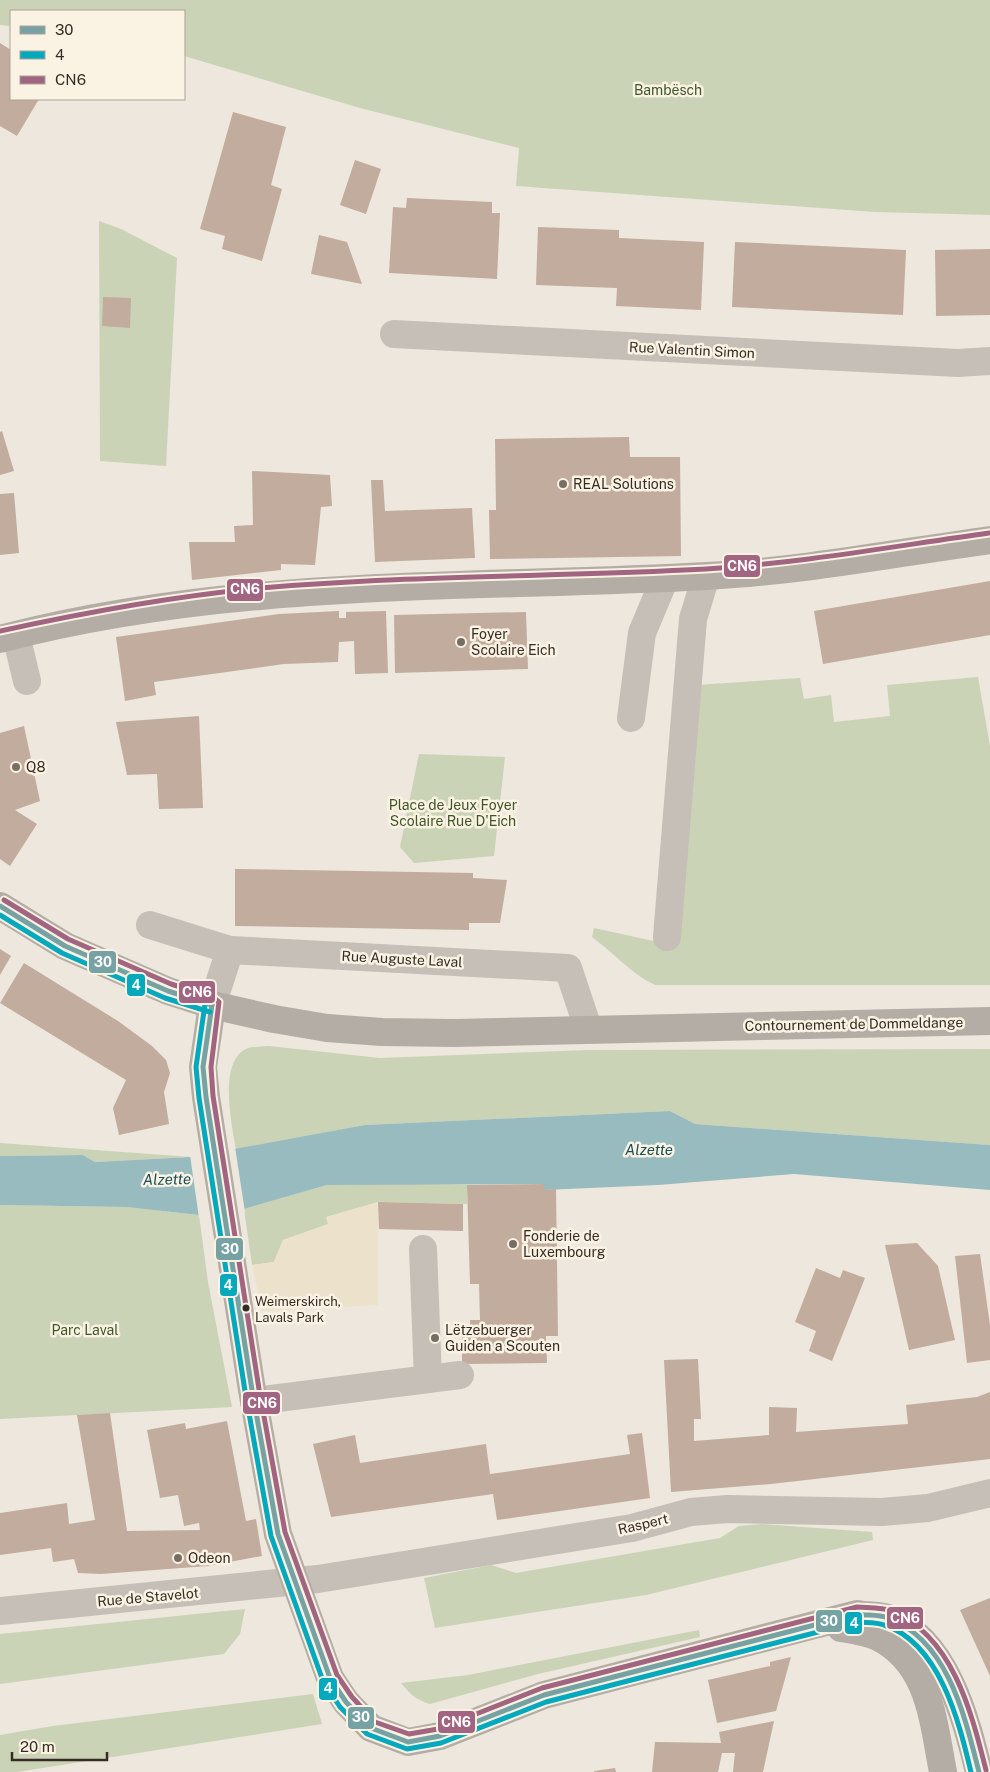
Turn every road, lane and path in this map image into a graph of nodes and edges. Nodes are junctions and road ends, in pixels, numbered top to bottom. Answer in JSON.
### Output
{"nodes":[{"id":1,"x":394,"y":334,"type":"dead end"},
{"id":2,"x":990,"y":361,"type":"edge"},
{"id":3,"x":990,"y":540,"type":"edge"},
{"id":4,"x":706,"y":576,"type":"junction"},
{"id":5,"x":665,"y":578,"type":"junction"},
{"id":6,"x":8,"y":637,"type":"edge"},
{"id":7,"x":27,"y":681,"type":"dead end"},
{"id":8,"x":631,"y":718,"type":"dead end"},
{"id":9,"x":0,"y":906,"type":"edge"},
{"id":10,"x":150,"y":925,"type":"dead end"},
{"id":11,"x":667,"y":937,"type":"dead end"},
{"id":12,"x":230,"y":950,"type":"junction"},
{"id":13,"x":212,"y":1004,"type":"junction"},
{"id":14,"x":990,"y":1021,"type":"edge"},
{"id":15,"x":588,"y":1028,"type":"junction"},
{"id":16,"x":423,"y":1250,"type":"dead end"},
{"id":17,"x":460,"y":1375,"type":"dead end"},
{"id":18,"x":428,"y":1379,"type":"junction"},
{"id":19,"x":254,"y":1401,"type":"junction"},
{"id":20,"x":990,"y":1493,"type":"edge"},
{"id":21,"x":296,"y":1582,"type":"junction"},
{"id":22,"x":0,"y":1611,"type":"edge"},
{"id":23,"x":820,"y":1623,"type":"junction"},
{"id":24,"x":943,"y":1772,"type":"edge"},
{"id":25,"x":979,"y":1772,"type":"edge"}],
"edges":[{"from":1,"to":2,"type":"street","name":"Rue Valentin Simon"},
{"from":3,"to":4,"type":"main road"},
{"from":4,"to":5,"type":"main road"},
{"from":4,"to":11,"type":"street"},
{"from":5,"to":6,"type":"main road"},
{"from":5,"to":8,"type":"street"},
{"from":6,"to":7,"type":"street"},
{"from":9,"to":13,"type":"main road"},
{"from":10,"to":12,"type":"street"},
{"from":12,"to":13,"type":"street"},
{"from":12,"to":15,"type":"street","name":"Rue Auguste Laval"},
{"from":13,"to":15,"type":"main road"},
{"from":13,"to":19,"type":"main road"},
{"from":14,"to":15,"type":"main road","name":"Contournement de Dommeldange"},
{"from":16,"to":18,"type":"street"},
{"from":17,"to":18,"type":"street"},
{"from":18,"to":19,"type":"street"},
{"from":19,"to":21,"type":"main road"},
{"from":20,"to":21,"type":"street","name":"Raspert"},
{"from":21,"to":22,"type":"street","name":"Rue de Stavelot"},
{"from":21,"to":23,"type":"main road"},
{"from":23,"to":24,"type":"main road"},
{"from":23,"to":25,"type":"main road"}]}
